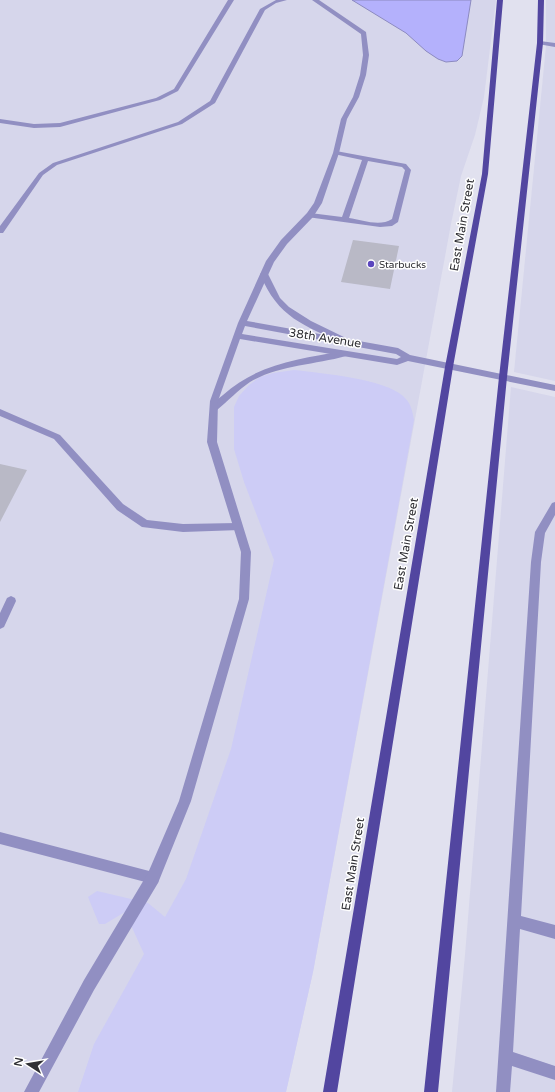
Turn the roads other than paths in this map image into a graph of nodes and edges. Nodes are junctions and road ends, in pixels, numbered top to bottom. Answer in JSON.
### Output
{"nodes":[{"id":1,"x":231,"y":0,"type":"edge"},
{"id":2,"x":284,"y":0,"type":"edge"},
{"id":3,"x":315,"y":0,"type":"edge"},
{"id":4,"x":500,"y":0,"type":"edge"},
{"id":5,"x":541,"y":0,"type":"edge"},
{"id":6,"x":540,"y":43,"type":"junction"},
{"id":7,"x":555,"y":45,"type":"edge"},
{"id":8,"x":0,"y":121,"type":"edge"},
{"id":9,"x":336,"y":153,"type":"junction"},
{"id":10,"x":366,"y":158,"type":"junction"},
{"id":11,"x":310,"y":215,"type":"junction"},
{"id":12,"x":344,"y":220,"type":"junction"},
{"id":13,"x":0,"y":231,"type":"edge"},
{"id":14,"x":264,"y":274,"type":"junction"},
{"id":15,"x":242,"y":323,"type":"junction"},
{"id":16,"x":237,"y":336,"type":"junction"},
{"id":17,"x":347,"y":342,"type":"junction"},
{"id":18,"x":343,"y":354,"type":"junction"},
{"id":19,"x":408,"y":358,"type":"junction"},
{"id":20,"x":449,"y":366,"type":"junction"},
{"id":21,"x":503,"y":377,"type":"junction"},
{"id":22,"x":555,"y":388,"type":"edge"},
{"id":23,"x":214,"y":408,"type":"junction"},
{"id":24,"x":0,"y":412,"type":"edge"},
{"id":25,"x":555,"y":506,"type":"edge"},
{"id":26,"x":237,"y":527,"type":"junction"},
{"id":27,"x":11,"y":601,"type":"dead end"},
{"id":28,"x":0,"y":624,"type":"edge"},
{"id":29,"x":0,"y":838,"type":"edge"},
{"id":30,"x":152,"y":878,"type":"junction"},
{"id":31,"x":514,"y":921,"type":"junction"},
{"id":32,"x":555,"y":932,"type":"edge"},
{"id":33,"x":506,"y":1057,"type":"junction"},
{"id":34,"x":555,"y":1073,"type":"edge"},
{"id":35,"x":31,"y":1092,"type":"edge"},
{"id":36,"x":330,"y":1092,"type":"edge"},
{"id":37,"x":431,"y":1092,"type":"edge"},
{"id":38,"x":504,"y":1092,"type":"edge"}],
"edges":[{"from":1,"to":8,"type":"street"},
{"from":2,"to":13,"type":"street"},
{"from":3,"to":9,"type":"street"},
{"from":4,"to":20,"type":"main road","name":"East Main Street"},
{"from":5,"to":6,"type":"main road"},
{"from":6,"to":7,"type":"street"},
{"from":6,"to":21,"type":"main road"},
{"from":9,"to":10,"type":"street"},
{"from":9,"to":11,"type":"street"},
{"from":10,"to":12,"type":"street"},
{"from":10,"to":12,"type":"street"},
{"from":11,"to":12,"type":"street"},
{"from":11,"to":14,"type":"street"},
{"from":14,"to":15,"type":"street"},
{"from":14,"to":17,"type":"street"},
{"from":15,"to":16,"type":"street"},
{"from":15,"to":17,"type":"street","name":"38th Avenue"},
{"from":16,"to":18,"type":"street","name":"38th Avenue"},
{"from":16,"to":23,"type":"street"},
{"from":17,"to":19,"type":"street","name":"38th Avenue"},
{"from":18,"to":19,"type":"street","name":"38th Avenue"},
{"from":18,"to":23,"type":"street"},
{"from":19,"to":20,"type":"street","name":"38th Avenue"},
{"from":20,"to":21,"type":"street","name":"38th Avenue"},
{"from":20,"to":36,"type":"main road","name":"East Main Street"},
{"from":21,"to":22,"type":"street","name":"38th Avenue"},
{"from":21,"to":37,"type":"main road"},
{"from":23,"to":26,"type":"street"},
{"from":24,"to":26,"type":"street"},
{"from":25,"to":31,"type":"street"},
{"from":26,"to":30,"type":"street"},
{"from":27,"to":28,"type":"street"},
{"from":29,"to":30,"type":"street"},
{"from":30,"to":35,"type":"street"},
{"from":31,"to":32,"type":"street"},
{"from":31,"to":33,"type":"street"},
{"from":33,"to":34,"type":"street"},
{"from":33,"to":38,"type":"street"}]}
